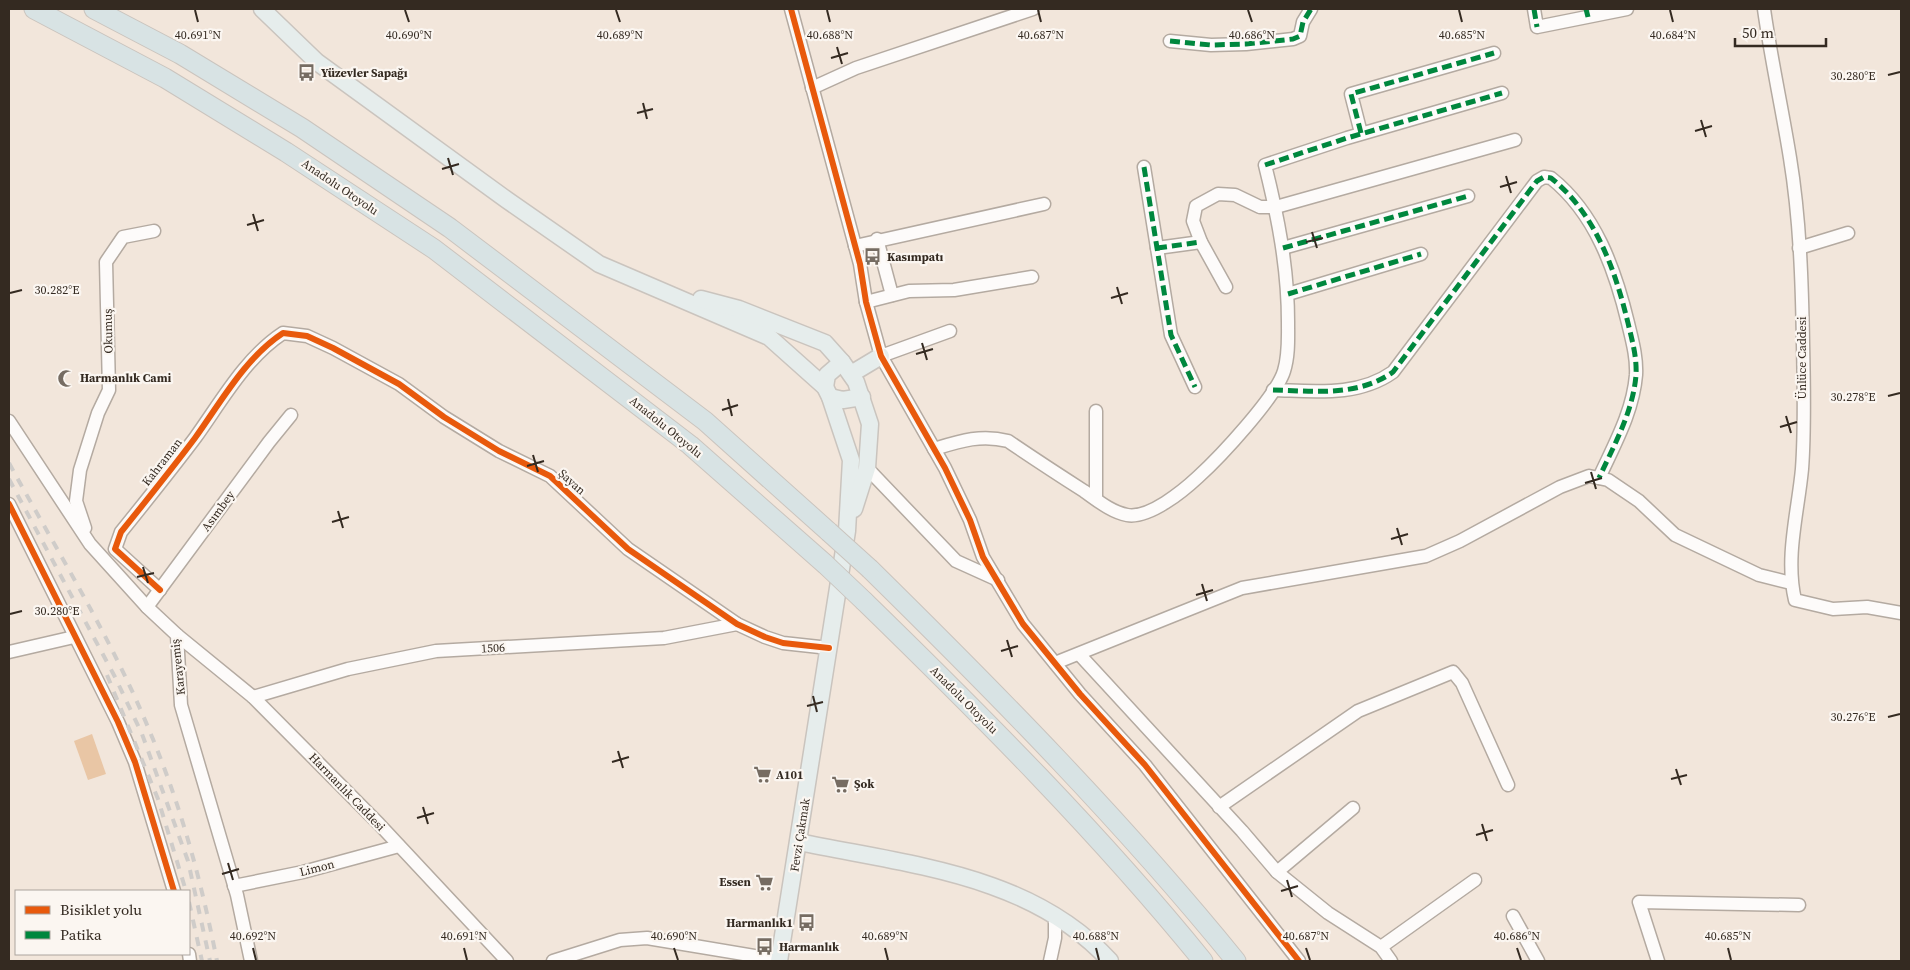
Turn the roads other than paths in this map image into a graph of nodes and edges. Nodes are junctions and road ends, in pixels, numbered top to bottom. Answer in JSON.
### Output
{"nodes":[{"id":1,"x":34,"y":9,"type":"edge"},
{"id":2,"x":94,"y":9,"type":"edge"},
{"id":3,"x":262,"y":9,"type":"edge"},
{"id":4,"x":791,"y":9,"type":"edge"},
{"id":5,"x":1033,"y":9,"type":"edge"},
{"id":6,"x":1311,"y":9,"type":"edge"},
{"id":7,"x":1534,"y":9,"type":"edge"},
{"id":8,"x":1627,"y":9,"type":"edge"},
{"id":9,"x":1764,"y":9,"type":"edge"},
{"id":10,"x":1587,"y":13,"type":"edge"},
{"id":11,"x":1170,"y":41,"type":"dead end"},
{"id":12,"x":1494,"y":53,"type":"dead end"},
{"id":13,"x":812,"y":88,"type":"junction"},
{"id":14,"x":1502,"y":93,"type":"dead end"},
{"id":15,"x":1361,"y":134,"type":"junction"},
{"id":16,"x":1515,"y":140,"type":"dead end"},
{"id":17,"x":1144,"y":167,"type":"dead end"},
{"id":18,"x":1468,"y":196,"type":"dead end"},
{"id":19,"x":1044,"y":204,"type":"dead end"},
{"id":20,"x":1276,"y":207,"type":"junction"},
{"id":21,"x":154,"y":231,"type":"dead end"},
{"id":22,"x":1848,"y":232,"type":"dead end"},
{"id":23,"x":876,"y":239,"type":"junction"},
{"id":24,"x":1201,"y":242,"type":"junction"},
{"id":25,"x":855,"y":246,"type":"junction"},
{"id":26,"x":1157,"y":248,"type":"junction"},
{"id":27,"x":1283,"y":248,"type":"junction"},
{"id":28,"x":1799,"y":248,"type":"junction"},
{"id":29,"x":1421,"y":254,"type":"dead end"},
{"id":30,"x":1032,"y":278,"type":"dead end"},
{"id":31,"x":650,"y":287,"type":"junction"},
{"id":32,"x":1226,"y":287,"type":"dead end"},
{"id":33,"x":1288,"y":294,"type":"junction"},
{"id":34,"x":892,"y":295,"type":"junction"},
{"id":35,"x":866,"y":302,"type":"junction"},
{"id":36,"x":950,"y":332,"type":"dead end"},
{"id":37,"x":267,"y":344,"type":"joint"},
{"id":38,"x":881,"y":356,"type":"junction"},
{"id":39,"x":846,"y":368,"type":"junction"},
{"id":40,"x":1195,"y":387,"type":"dead end"},
{"id":41,"x":1273,"y":390,"type":"junction"},
{"id":42,"x":828,"y":392,"type":"junction"},
{"id":43,"x":862,"y":396,"type":"junction"},
{"id":44,"x":1096,"y":411,"type":"dead end"},
{"id":45,"x":291,"y":415,"type":"dead end"},
{"id":46,"x":9,"y":421,"type":"edge"},
{"id":47,"x":934,"y":449,"type":"junction"},
{"id":48,"x":867,"y":468,"type":"junction"},
{"id":49,"x":1599,"y":478,"type":"junction"},
{"id":50,"x":1096,"y":499,"type":"junction"},
{"id":51,"x":9,"y":504,"type":"edge"},
{"id":52,"x":838,"y":532,"type":"junction"},
{"id":53,"x":90,"y":544,"type":"junction"},
{"id":54,"x":998,"y":580,"type":"junction"},
{"id":55,"x":1791,"y":584,"type":"junction"},
{"id":56,"x":160,"y":590,"type":"junction"},
{"id":57,"x":147,"y":607,"type":"junction"},
{"id":58,"x":1901,"y":613,"type":"edge"},
{"id":59,"x":737,"y":624,"type":"junction"},
{"id":60,"x":176,"y":635,"type":"junction"},
{"id":61,"x":74,"y":637,"type":"junction"},
{"id":62,"x":829,"y":648,"type":"junction"},
{"id":63,"x":9,"y":652,"type":"edge"},
{"id":64,"x":1079,"y":654,"type":"junction"},
{"id":65,"x":1055,"y":663,"type":"junction"},
{"id":66,"x":253,"y":697,"type":"junction"},
{"id":67,"x":1508,"y":785,"type":"dead end"},
{"id":68,"x":1219,"y":807,"type":"junction"},
{"id":69,"x":1353,"y":808,"type":"dead end"},
{"id":70,"x":799,"y":842,"type":"junction"},
{"id":71,"x":399,"y":846,"type":"junction"},
{"id":72,"x":1277,"y":872,"type":"junction"},
{"id":73,"x":1475,"y":880,"type":"dead end"},
{"id":74,"x":234,"y":886,"type":"junction"},
{"id":75,"x":174,"y":890,"type":"edge"},
{"id":76,"x":1799,"y":905,"type":"dead end"},
{"id":77,"x":1055,"y":916,"type":"junction"},
{"id":78,"x":1513,"y":916,"type":"dead end"},
{"id":79,"x":1381,"y":947,"type":"junction"},
{"id":80,"x":251,"y":961,"type":"edge"},
{"id":81,"x":507,"y":961,"type":"edge"},
{"id":82,"x":553,"y":961,"type":"edge"},
{"id":83,"x":779,"y":961,"type":"edge"},
{"id":84,"x":1050,"y":961,"type":"edge"},
{"id":85,"x":1110,"y":961,"type":"edge"},
{"id":86,"x":1203,"y":961,"type":"edge"},
{"id":87,"x":1236,"y":961,"type":"edge"},
{"id":88,"x":1299,"y":961,"type":"edge"},
{"id":89,"x":1391,"y":961,"type":"edge"},
{"id":90,"x":1538,"y":961,"type":"edge"},
{"id":91,"x":1658,"y":961,"type":"edge"}],
"edges":[{"from":1,"to":86,"type":"highway","name":"Anadolu Otoyolu","bridge":true},
{"from":2,"to":52,"type":"highway"},
{"from":3,"to":31,"type":"main road"},
{"from":4,"to":13,"type":"street"},
{"from":5,"to":13,"type":"street"},
{"from":6,"to":11,"type":"street"},
{"from":7,"to":10,"type":"street"},
{"from":8,"to":10,"type":"street"},
{"from":9,"to":28,"type":"street","name":"Ünlüce Caddesi"},
{"from":12,"to":15,"type":"street"},
{"from":13,"to":25,"type":"street"},
{"from":14,"to":15,"type":"street"},
{"from":15,"to":20,"type":"street"},
{"from":16,"to":20,"type":"street"},
{"from":17,"to":26,"type":"street"},
{"from":18,"to":27,"type":"street"},
{"from":19,"to":23,"type":"street"},
{"from":20,"to":24,"type":"street"},
{"from":20,"to":27,"type":"street"},
{"from":21,"to":53,"type":"street","name":"Okumuş"},
{"from":22,"to":28,"type":"street"},
{"from":23,"to":25,"type":"street"},
{"from":23,"to":34,"type":"street"},
{"from":24,"to":26,"type":"street"},
{"from":24,"to":32,"type":"street"},
{"from":25,"to":35,"type":"street"},
{"from":26,"to":40,"type":"street"},
{"from":27,"to":33,"type":"street"},
{"from":28,"to":55,"type":"street","name":"Ünlüce Caddesi"},
{"from":29,"to":33,"type":"street"},
{"from":30,"to":34,"type":"street"},
{"from":31,"to":39,"type":"main road"},
{"from":31,"to":42,"type":"main road"},
{"from":33,"to":41,"type":"street"},
{"from":34,"to":35,"type":"street"},
{"from":35,"to":38,"type":"street"},
{"from":36,"to":38,"type":"street"},
{"from":37,"to":56,"type":"street","name":"Kahraman"},
{"from":37,"to":59,"type":"street","name":"Şayan"},
{"from":38,"to":39,"type":"main road"},
{"from":38,"to":47,"type":"street"},
{"from":39,"to":42,"type":"main road"},
{"from":39,"to":43,"type":"main road"},
{"from":41,"to":49,"type":"street"},
{"from":41,"to":50,"type":"street"},
{"from":42,"to":43,"type":"main road"},
{"from":42,"to":52,"type":"main road"},
{"from":43,"to":48,"type":"main road"},
{"from":44,"to":50,"type":"street"},
{"from":45,"to":56,"type":"street","name":"Asımbey"},
{"from":46,"to":53,"type":"street","name":"Karayemiş"},
{"from":47,"to":50,"type":"street"},
{"from":47,"to":54,"type":"street"},
{"from":48,"to":52,"type":"main road"},
{"from":48,"to":54,"type":"street"},
{"from":49,"to":55,"type":"street"},
{"from":49,"to":64,"type":"street"},
{"from":51,"to":61,"type":"street"},
{"from":52,"to":62,"type":"main road","name":"Fevzi Çakmak"},
{"from":52,"to":87,"type":"highway","bridge":true},
{"from":53,"to":57,"type":"street","name":"Karayemiş"},
{"from":54,"to":65,"type":"street"},
{"from":55,"to":58,"type":"street"},
{"from":56,"to":57,"type":"street","name":"Asımbey"},
{"from":57,"to":60,"type":"street","name":"Karayemiş"},
{"from":59,"to":62,"type":"street","name":"Şayan"},
{"from":59,"to":66,"type":"street","name":"1506"},
{"from":60,"to":66,"type":"street","name":"Harmanlık Caddesi"},
{"from":60,"to":74,"type":"street","name":"Karayemiş"},
{"from":61,"to":63,"type":"street"},
{"from":61,"to":75,"type":"street"},
{"from":62,"to":70,"type":"main road","name":"Fevzi Çakmak"},
{"from":64,"to":65,"type":"street"},
{"from":64,"to":68,"type":"street"},
{"from":65,"to":88,"type":"street"},
{"from":66,"to":71,"type":"street","name":"Harmanlık Caddesi"},
{"from":67,"to":68,"type":"street"},
{"from":68,"to":72,"type":"street"},
{"from":69,"to":72,"type":"street"},
{"from":70,"to":77,"type":"main road"},
{"from":70,"to":83,"type":"main road","name":"Fevzi Çakmak"},
{"from":71,"to":74,"type":"street","name":"Limon"},
{"from":71,"to":81,"type":"street","name":"Harmanlık Caddesi"},
{"from":72,"to":79,"type":"street"},
{"from":73,"to":79,"type":"street"},
{"from":74,"to":80,"type":"street","name":"Karayemiş"},
{"from":76,"to":91,"type":"street"},
{"from":77,"to":84,"type":"street"},
{"from":77,"to":85,"type":"main road"},
{"from":78,"to":90,"type":"street"},
{"from":79,"to":89,"type":"street"},
{"from":82,"to":83,"type":"street"}]}
